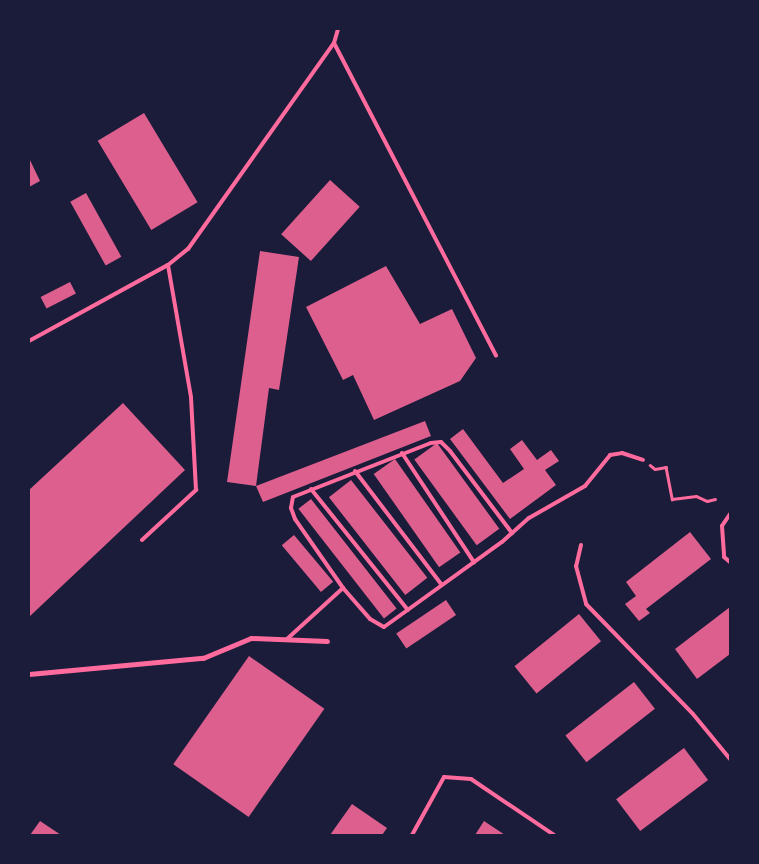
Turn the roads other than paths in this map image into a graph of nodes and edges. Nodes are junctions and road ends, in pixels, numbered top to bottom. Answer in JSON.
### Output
{"nodes":[{"id":1,"x":338,"y":29,"type":"edge"},
{"id":2,"x":334,"y":43,"type":"junction"},
{"id":3,"x":168,"y":265,"type":"junction"},
{"id":4,"x":29,"y":341,"type":"edge"},
{"id":5,"x":496,"y":355,"type":"dead end"},
{"id":6,"x":402,"y":454,"type":"junction"},
{"id":7,"x":643,"y":460,"type":"road end"},
{"id":8,"x":355,"y":471,"type":"junction"},
{"id":9,"x":312,"y":489,"type":"junction"},
{"id":10,"x":730,"y":514,"type":"edge"},
{"id":11,"x":512,"y":533,"type":"junction"},
{"id":12,"x":142,"y":540,"type":"dead end"},
{"id":13,"x":581,"y":544,"type":"dead end"},
{"id":14,"x":474,"y":562,"type":"junction"},
{"id":15,"x":730,"y":562,"type":"edge"},
{"id":16,"x":442,"y":585,"type":"junction"},
{"id":17,"x":343,"y":588,"type":"junction"},
{"id":18,"x":408,"y":610,"type":"junction"},
{"id":19,"x":287,"y":639,"type":"junction"},
{"id":20,"x":327,"y":641,"type":"dead end"},
{"id":21,"x":29,"y":674,"type":"edge"},
{"id":22,"x":730,"y":759,"type":"edge"},
{"id":23,"x":412,"y":835,"type":"edge"},
{"id":24,"x":554,"y":835,"type":"edge"}],
"edges":[{"from":1,"to":2,"type":"lane"},
{"from":2,"to":3,"type":"lane"},
{"from":2,"to":5,"type":"lane"},
{"from":3,"to":4,"type":"lane"},
{"from":3,"to":12,"type":"lane"},
{"from":6,"to":8,"type":"lane"},
{"from":6,"to":11,"type":"lane"},
{"from":6,"to":14,"type":"lane"},
{"from":7,"to":11,"type":"lane"},
{"from":8,"to":9,"type":"lane"},
{"from":8,"to":16,"type":"lane"},
{"from":9,"to":17,"type":"lane"},
{"from":9,"to":18,"type":"lane"},
{"from":10,"to":15,"type":"lane"},
{"from":11,"to":14,"type":"lane"},
{"from":13,"to":22,"type":"lane"},
{"from":14,"to":16,"type":"lane"},
{"from":16,"to":18,"type":"lane"},
{"from":17,"to":18,"type":"lane"},
{"from":17,"to":19,"type":"lane"},
{"from":19,"to":20,"type":"street"},
{"from":19,"to":21,"type":"street"},
{"from":23,"to":24,"type":"lane"}]}
